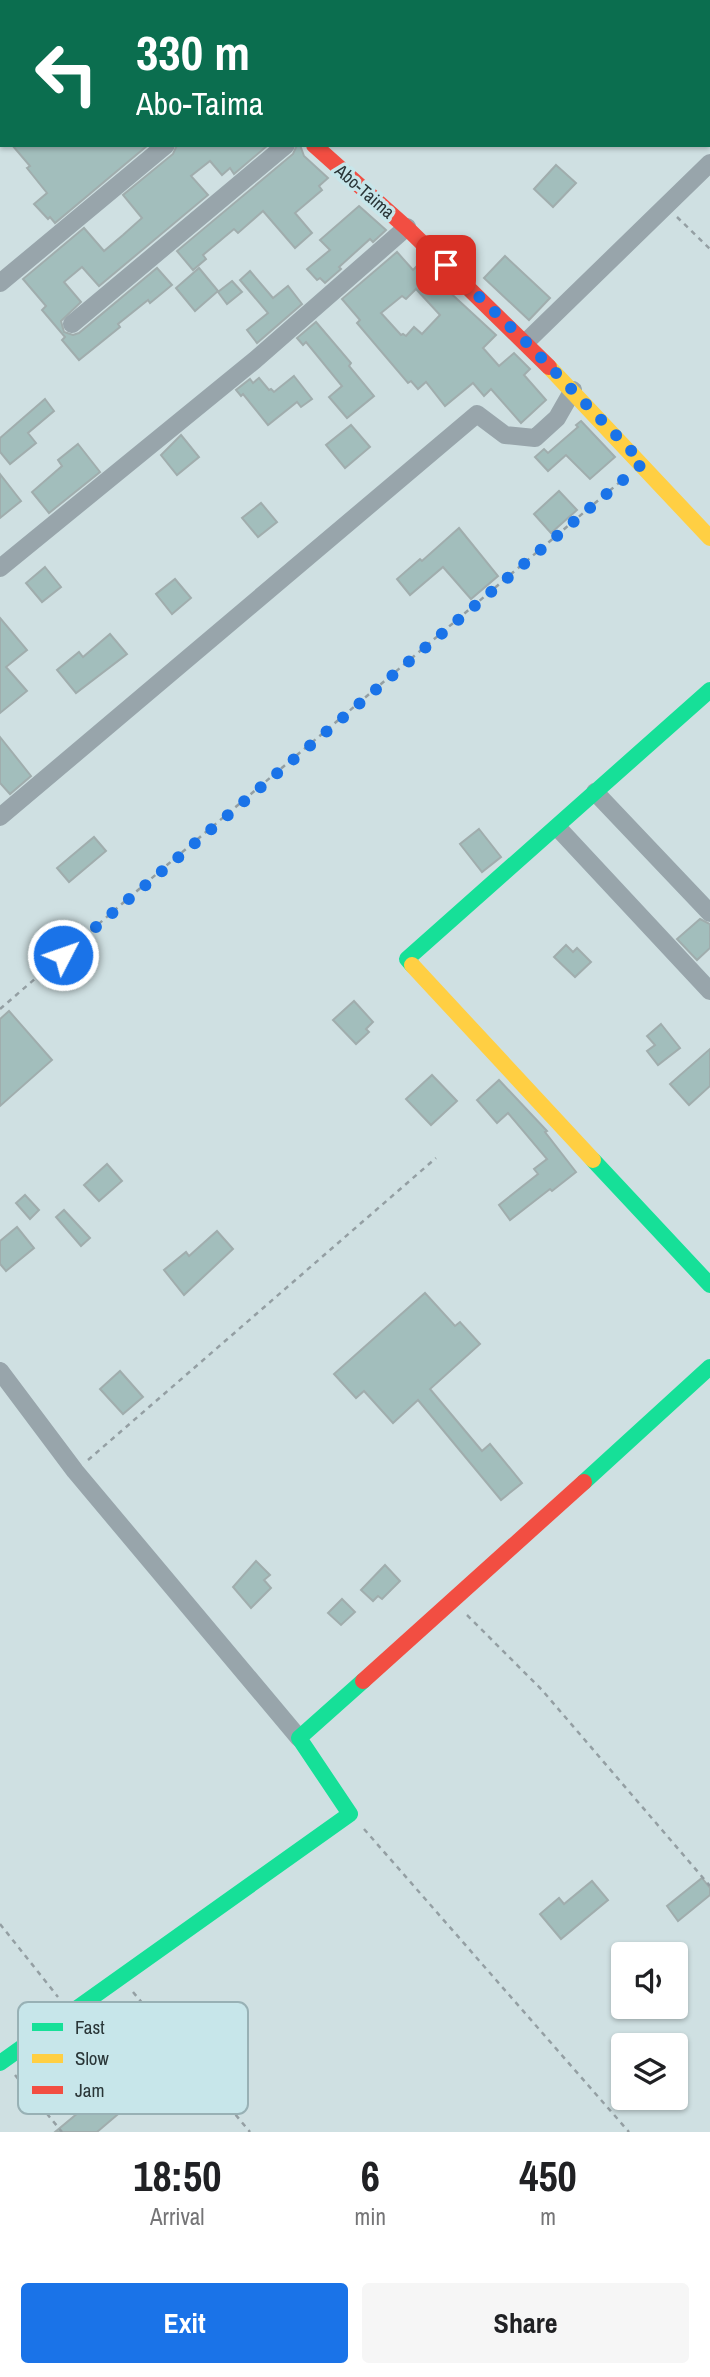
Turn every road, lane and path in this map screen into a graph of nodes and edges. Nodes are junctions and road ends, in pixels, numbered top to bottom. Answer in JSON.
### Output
{"nodes":[{"id":1,"x":164,"y":147,"type":"edge"},
{"id":2,"x":284,"y":147,"type":"edge"},
{"id":3,"x":316,"y":147,"type":"edge"},
{"id":4,"x":710,"y":163,"type":"edge"},
{"id":5,"x":665,"y":205,"type":"junction"},
{"id":6,"x":407,"y":228,"type":"junction"},
{"id":7,"x":710,"y":249,"type":"edge"},
{"id":8,"x":0,"y":283,"type":"edge"},
{"id":9,"x":72,"y":324,"type":"dead end"},
{"id":10,"x":526,"y":342,"type":"junction"},
{"id":11,"x":573,"y":390,"type":"junction"},
{"id":12,"x":643,"y":463,"type":"junction"},
{"id":13,"x":710,"y":538,"type":"edge"},
{"id":14,"x":0,"y":568,"type":"edge"},
{"id":15,"x":710,"y":690,"type":"edge"},
{"id":16,"x":595,"y":792,"type":"junction"},
{"id":17,"x":0,"y":817,"type":"edge"},
{"id":18,"x":558,"y":828,"type":"junction"},
{"id":19,"x":710,"y":913,"type":"edge"},
{"id":20,"x":710,"y":991,"type":"edge"},
{"id":21,"x":0,"y":1009,"type":"edge"},
{"id":22,"x":436,"y":1158,"type":"dead end"},
{"id":23,"x":710,"y":1285,"type":"edge"},
{"id":24,"x":710,"y":1367,"type":"edge"},
{"id":25,"x":0,"y":1371,"type":"edge"},
{"id":26,"x":75,"y":1471,"type":"junction"},
{"id":27,"x":454,"y":1601,"type":"junction"},
{"id":28,"x":299,"y":1738,"type":"junction"},
{"id":29,"x":350,"y":1814,"type":"junction"},
{"id":30,"x":710,"y":1886,"type":"edge"},
{"id":31,"x":0,"y":1924,"type":"edge"},
{"id":32,"x":121,"y":1978,"type":"junction"},
{"id":33,"x":62,"y":2002,"type":"edge"},
{"id":34,"x":87,"y":2002,"type":"edge"},
{"id":35,"x":141,"y":2002,"type":"edge"},
{"id":36,"x":18,"y":2050,"type":"edge"},
{"id":37,"x":1,"y":2062,"type":"edge"},
{"id":38,"x":18,"y":2082,"type":"edge"},
{"id":39,"x":46,"y":2114,"type":"edge"},
{"id":40,"x":235,"y":2114,"type":"edge"},
{"id":41,"x":62,"y":2132,"type":"edge"},
{"id":42,"x":250,"y":2132,"type":"edge"},
{"id":43,"x":629,"y":2132,"type":"edge"}],
"edges":[{"from":1,"to":8,"type":"street"},
{"from":2,"to":9,"type":"street"},
{"from":3,"to":6,"type":"street","name":"Abo-Taima"},
{"from":4,"to":5,"type":"street"},
{"from":5,"to":7,"type":"path"},
{"from":5,"to":10,"type":"street"},
{"from":6,"to":10,"type":"street","name":"Abo-Taima"},
{"from":6,"to":14,"type":"street"},
{"from":10,"to":11,"type":"street","name":"Abo-Taima"},
{"from":11,"to":12,"type":"street","name":"Abo-Taima"},
{"from":11,"to":17,"type":"street"},
{"from":12,"to":13,"type":"street","name":"Abo-Taima"},
{"from":12,"to":21,"type":"path"},
{"from":15,"to":16,"type":"street"},
{"from":16,"to":18,"type":"street"},
{"from":16,"to":19,"type":"street"},
{"from":18,"to":20,"type":"street"},
{"from":18,"to":23,"type":"street"},
{"from":22,"to":26,"type":"path"},
{"from":24,"to":27,"type":"street"},
{"from":25,"to":26,"type":"street"},
{"from":26,"to":28,"type":"street"},
{"from":27,"to":28,"type":"street"},
{"from":27,"to":30,"type":"path"},
{"from":28,"to":29,"type":"street"},
{"from":29,"to":32,"type":"street"},
{"from":29,"to":43,"type":"path"},
{"from":31,"to":33,"type":"path"},
{"from":32,"to":34,"type":"street"},
{"from":32,"to":35,"type":"path"},
{"from":36,"to":37,"type":"street"},
{"from":37,"to":38,"type":"path"},
{"from":39,"to":41,"type":"path"},
{"from":40,"to":42,"type":"path"}]}
